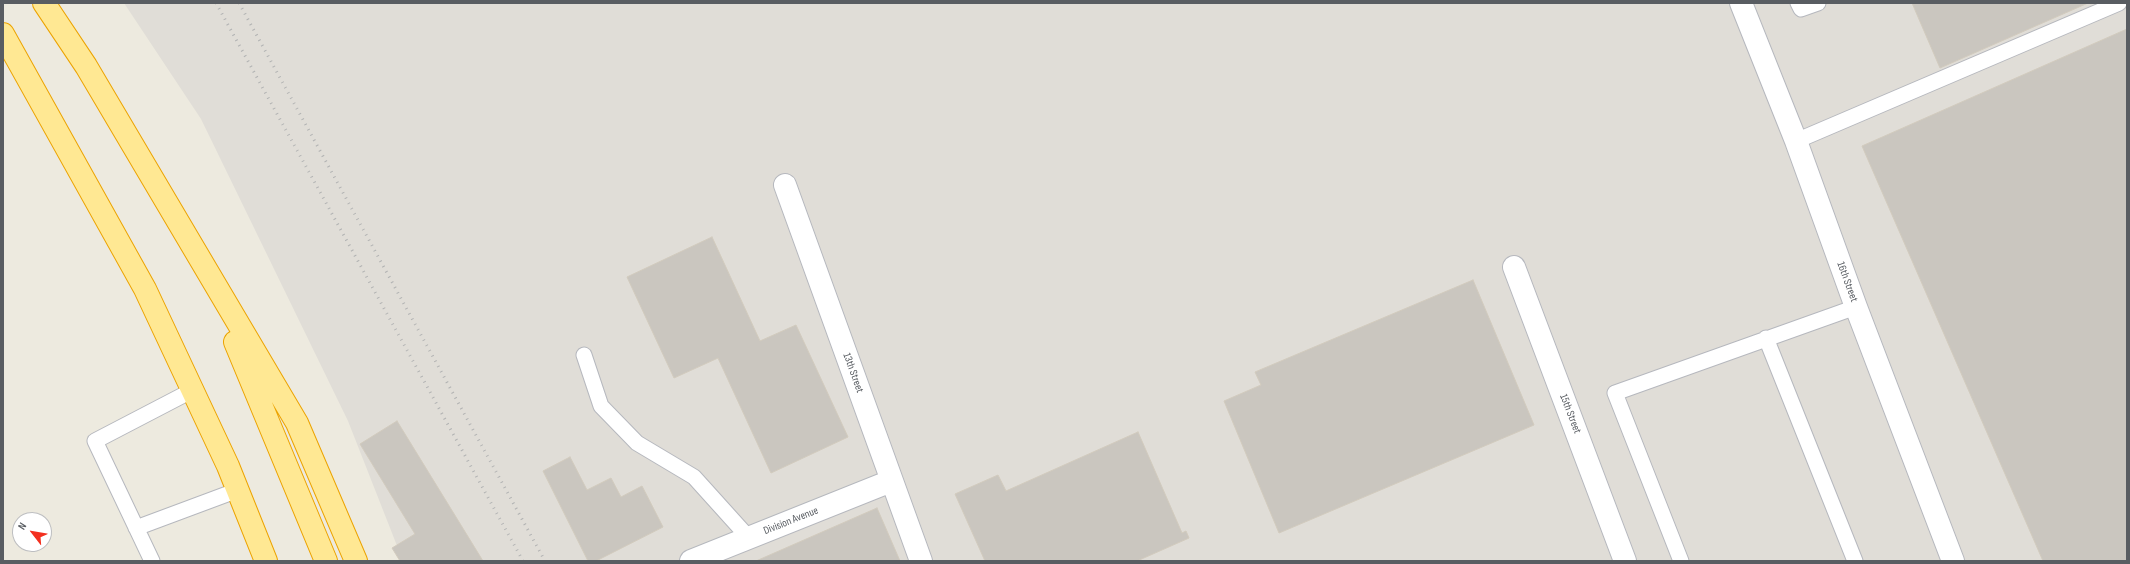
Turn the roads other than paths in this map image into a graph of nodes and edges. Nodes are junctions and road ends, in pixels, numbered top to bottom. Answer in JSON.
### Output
{"nodes":[{"id":1,"x":44,"y":3,"type":"edge"},
{"id":2,"x":1742,"y":3,"type":"edge"},
{"id":3,"x":1798,"y":3,"type":"edge"},
{"id":4,"x":1818,"y":3,"type":"edge"},
{"id":5,"x":2118,"y":3,"type":"edge"},
{"id":6,"x":3,"y":34,"type":"edge"},
{"id":7,"x":1796,"y":141,"type":"junction"},
{"id":8,"x":785,"y":185,"type":"dead end"},
{"id":9,"x":169,"y":208,"type":"junction"},
{"id":10,"x":1514,"y":267,"type":"dead end"},
{"id":11,"x":1856,"y":307,"type":"junction"},
{"id":12,"x":1766,"y":338,"type":"junction"},
{"id":13,"x":584,"y":354,"type":"dead end"},
{"id":14,"x":193,"y":390,"type":"junction"},
{"id":15,"x":892,"y":481,"type":"junction"},
{"id":16,"x":238,"y":490,"type":"junction"},
{"id":17,"x":136,"y":528,"type":"junction"},
{"id":18,"x":749,"y":538,"type":"junction"},
{"id":19,"x":152,"y":561,"type":"edge"},
{"id":20,"x":266,"y":561,"type":"edge"},
{"id":21,"x":326,"y":561,"type":"edge"},
{"id":22,"x":356,"y":561,"type":"edge"},
{"id":23,"x":691,"y":561,"type":"edge"},
{"id":24,"x":921,"y":561,"type":"edge"},
{"id":25,"x":1625,"y":561,"type":"edge"},
{"id":26,"x":1681,"y":561,"type":"edge"},
{"id":27,"x":1855,"y":561,"type":"edge"},
{"id":28,"x":1953,"y":561,"type":"edge"}],
"edges":[{"from":1,"to":9,"type":"highway"},
{"from":2,"to":7,"type":"street","name":"16th Street"},
{"from":3,"to":4,"type":"lane"},
{"from":5,"to":7,"type":"lane"},
{"from":6,"to":14,"type":"highway"},
{"from":7,"to":11,"type":"street","name":"16th Street"},
{"from":8,"to":15,"type":"street","name":"13th Street"},
{"from":9,"to":21,"type":"highway"},
{"from":9,"to":22,"type":"highway"},
{"from":10,"to":25,"type":"street","name":"15th Street"},
{"from":11,"to":12,"type":"lane"},
{"from":11,"to":28,"type":"street","name":"16th Street"},
{"from":12,"to":26,"type":"lane"},
{"from":12,"to":27,"type":"lane"},
{"from":13,"to":18,"type":"lane"},
{"from":14,"to":16,"type":"highway"},
{"from":14,"to":17,"type":"lane"},
{"from":15,"to":18,"type":"street","name":"Division Avenue"},
{"from":15,"to":24,"type":"street","name":"13th Street"},
{"from":16,"to":17,"type":"lane"},
{"from":16,"to":20,"type":"highway"},
{"from":17,"to":19,"type":"lane"},
{"from":18,"to":23,"type":"street","name":"Division Avenue"}]}
